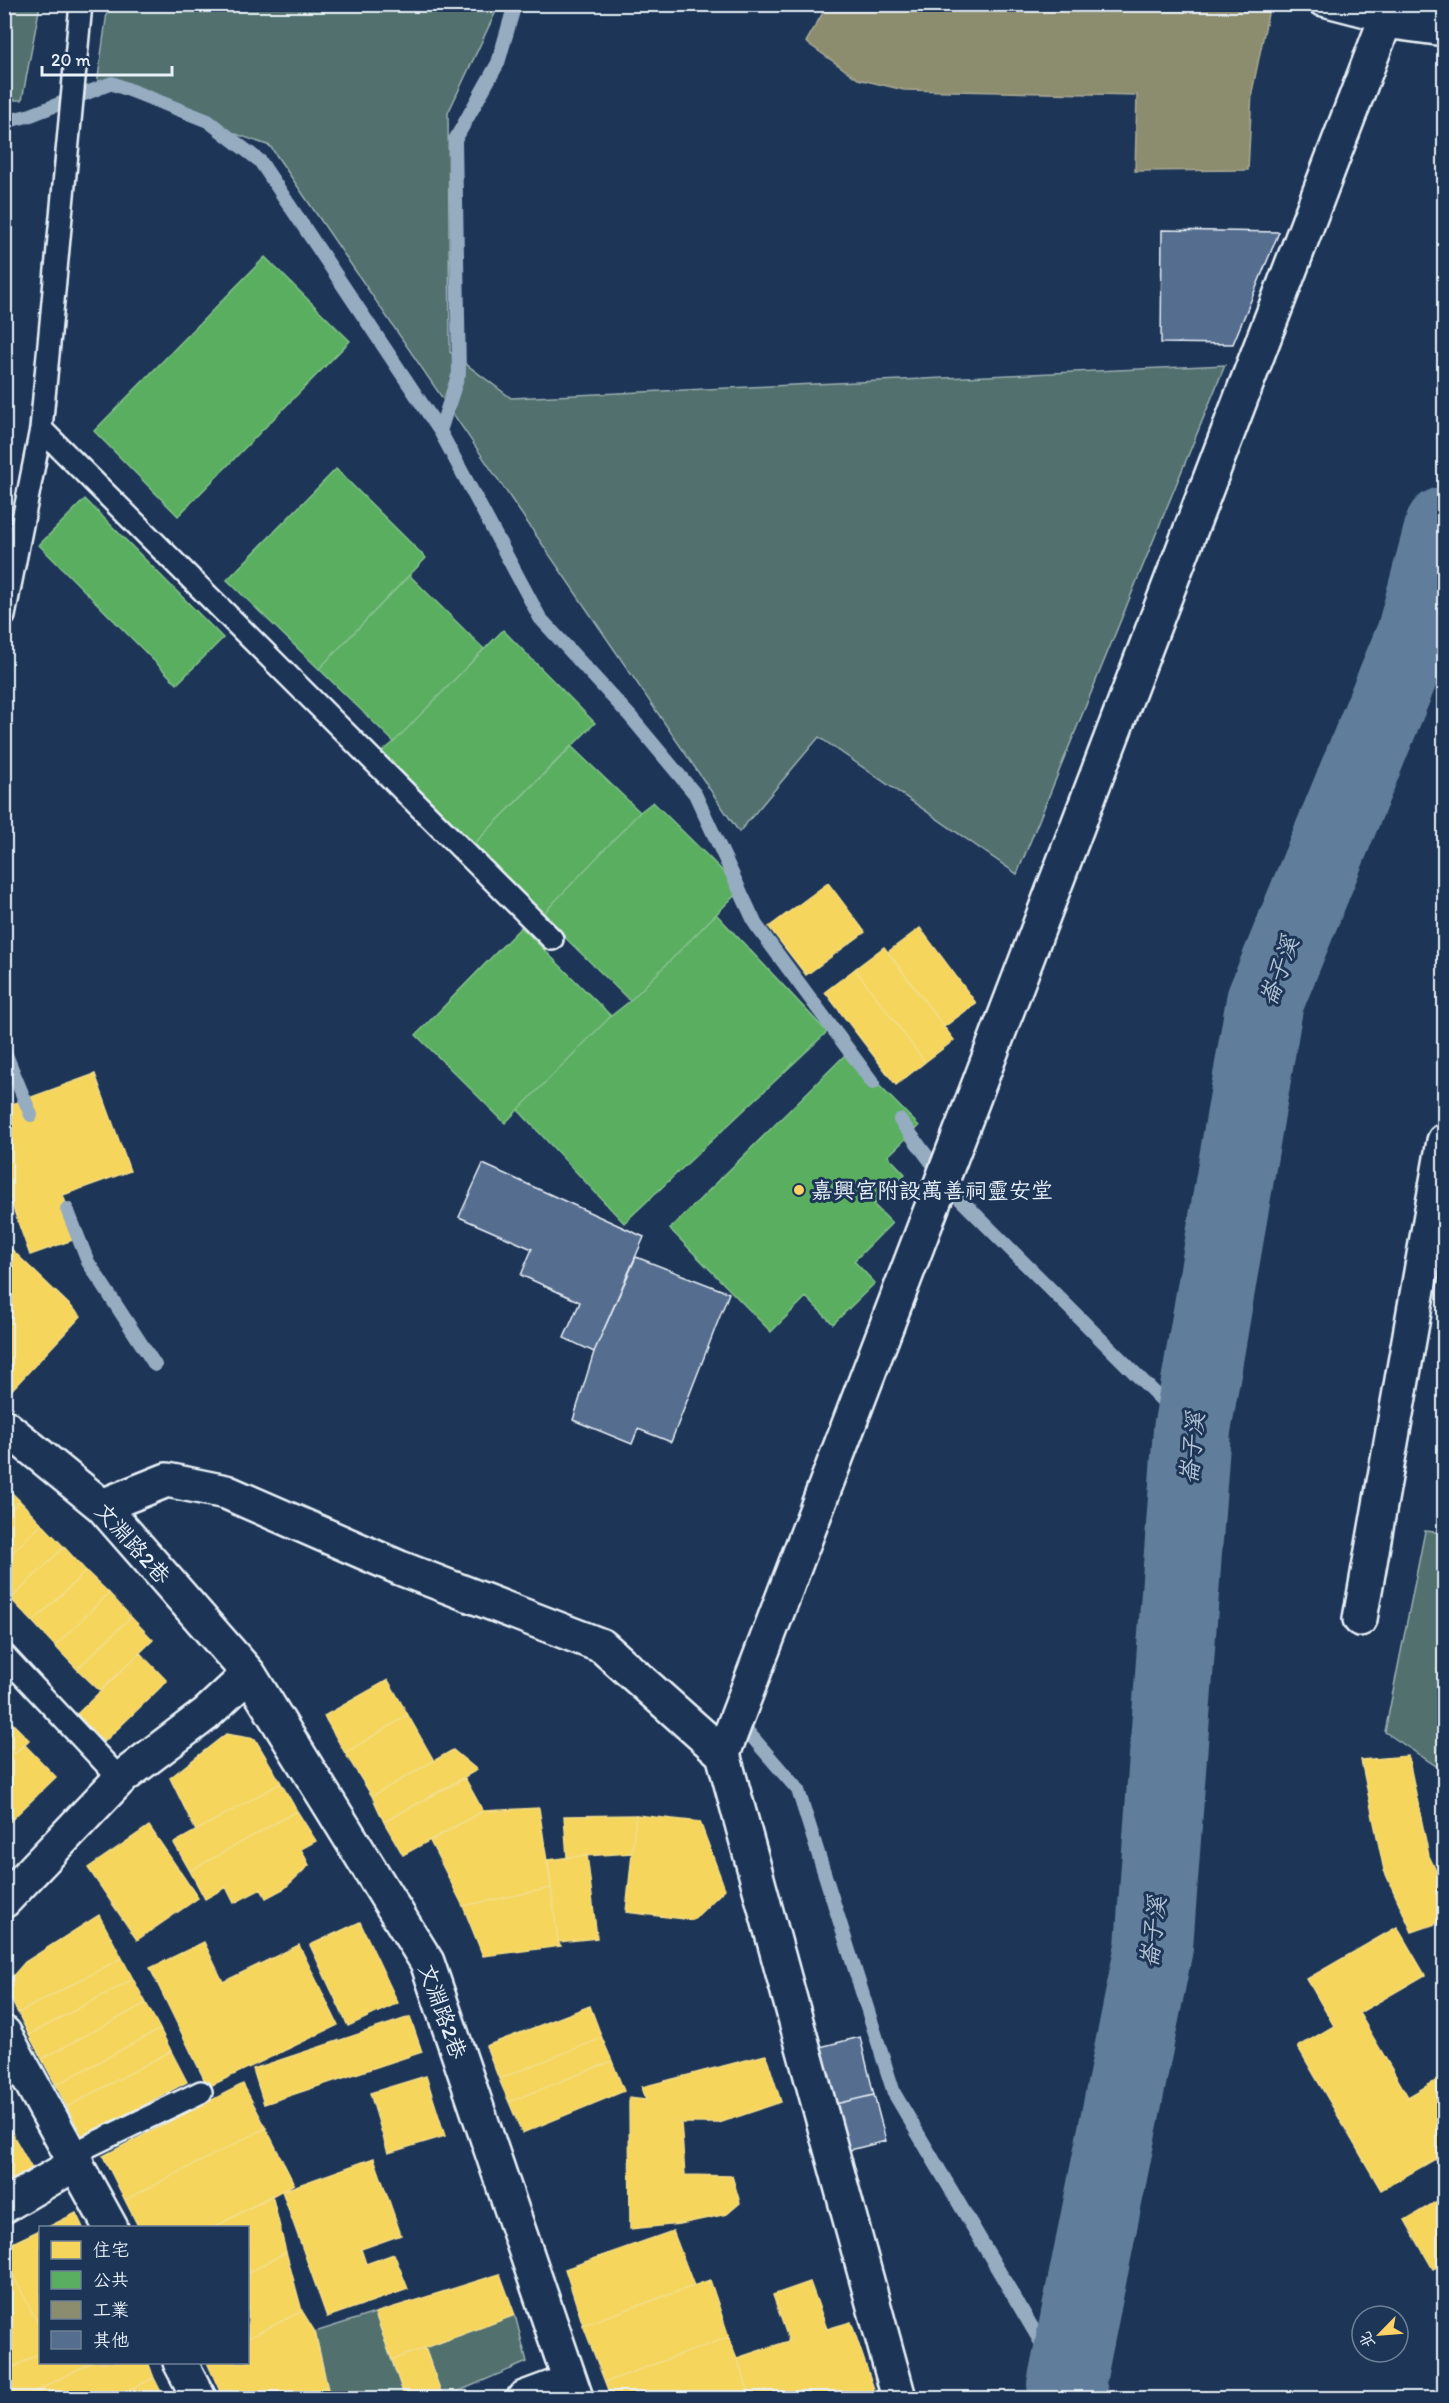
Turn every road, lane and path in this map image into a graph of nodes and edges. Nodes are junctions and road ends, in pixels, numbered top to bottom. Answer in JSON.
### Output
{"nodes":[{"id":1,"x":81,"y":4,"type":"edge"},
{"id":2,"x":1318,"y":4,"type":"edge"},
{"id":3,"x":1387,"y":13,"type":"edge"},
{"id":4,"x":1444,"y":29,"type":"edge"},
{"id":5,"x":41,"y":429,"type":"junction"},
{"id":6,"x":4,"y":616,"type":"edge"},
{"id":7,"x":552,"y":939,"type":"dead end"},
{"id":8,"x":1444,"y":1141,"type":"edge"},
{"id":9,"x":4,"y":1426,"type":"edge"},
{"id":10,"x":102,"y":1506,"type":"junction"},
{"id":11,"x":1360,"y":1619,"type":"dead end"},
{"id":12,"x":4,"y":1655,"type":"edge"},
{"id":13,"x":249,"y":1674,"type":"junction"},
{"id":14,"x":723,"y":1754,"type":"junction"},
{"id":15,"x":120,"y":1779,"type":"junction"},
{"id":16,"x":4,"y":1901,"type":"edge"},
{"id":17,"x":4,"y":2033,"type":"edge"},
{"id":18,"x":201,"y":2092,"type":"dead end"},
{"id":19,"x":75,"y":2159,"type":"junction"},
{"id":20,"x":4,"y":2206,"type":"edge"},
{"id":21,"x":110,"y":2226,"type":"edge"},
{"id":22,"x":181,"y":2364,"type":"edge"},
{"id":23,"x":573,"y":2390,"type":"edge"},
{"id":24,"x":199,"y":2398,"type":"edge"},
{"id":25,"x":524,"y":2398,"type":"edge"},
{"id":26,"x":899,"y":2398,"type":"edge"}],
"edges":[{"from":1,"to":5,"type":"lane"},
{"from":2,"to":3,"type":"lane"},
{"from":3,"to":4,"type":"street"},
{"from":3,"to":14,"type":"street"},
{"from":5,"to":6,"type":"lane"},
{"from":5,"to":7,"type":"lane"},
{"from":8,"to":11,"type":"street"},
{"from":9,"to":10,"type":"street","name":"文淵路2巷"},
{"from":10,"to":13,"type":"street","name":"文淵路2巷"},
{"from":10,"to":14,"type":"street"},
{"from":12,"to":15,"type":"lane"},
{"from":13,"to":15,"type":"street"},
{"from":13,"to":23,"type":"street","name":"文淵路2巷"},
{"from":14,"to":26,"type":"street"},
{"from":15,"to":16,"type":"street"},
{"from":17,"to":19,"type":"street"},
{"from":18,"to":19,"type":"lane"},
{"from":19,"to":20,"type":"street"},
{"from":19,"to":21,"type":"street"},
{"from":22,"to":24,"type":"street"},
{"from":23,"to":25,"type":"street","name":"文淵路2巷"}]}
